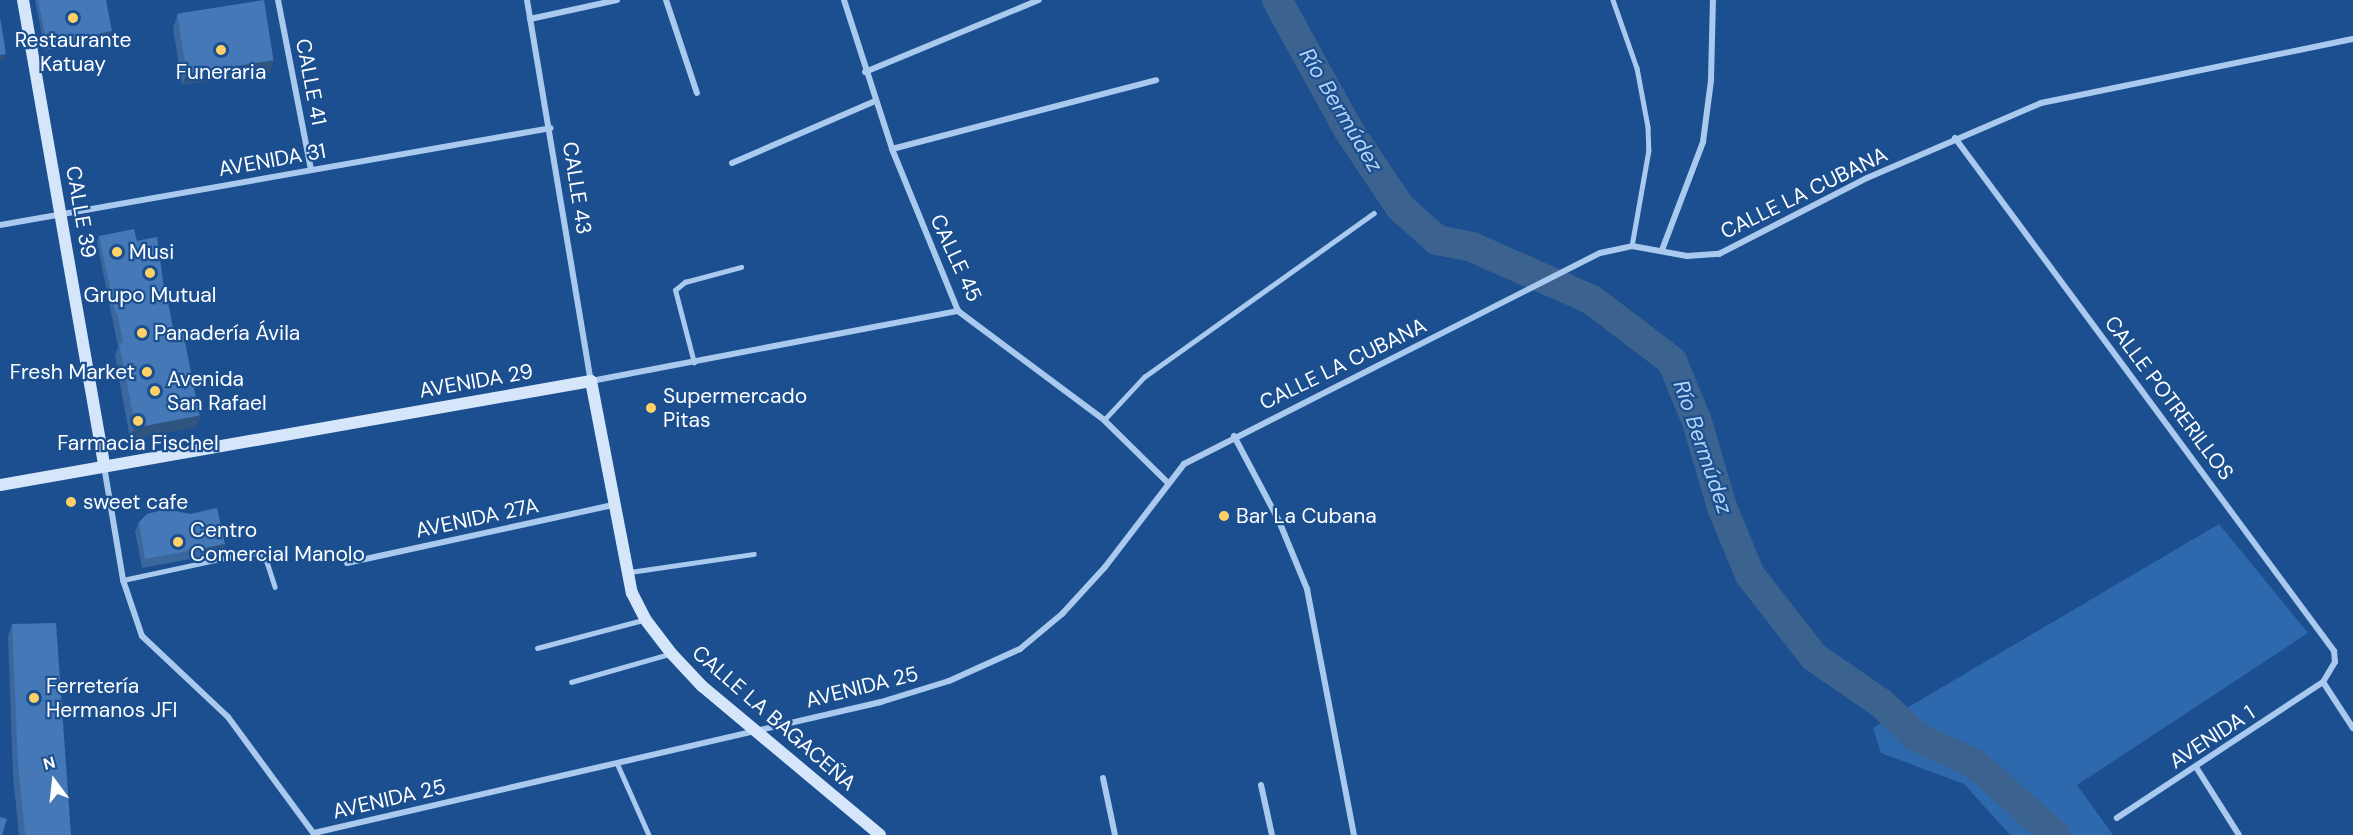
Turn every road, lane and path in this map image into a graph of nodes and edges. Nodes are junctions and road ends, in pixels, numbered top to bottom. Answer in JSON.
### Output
{"nodes":[{"id":1,"x":23,"y":0,"type":"edge"},
{"id":2,"x":278,"y":0,"type":"edge"},
{"id":3,"x":528,"y":0,"type":"edge"},
{"id":4,"x":617,"y":0,"type":"edge"},
{"id":5,"x":666,"y":0,"type":"edge"},
{"id":6,"x":844,"y":0,"type":"edge"},
{"id":7,"x":1039,"y":0,"type":"edge"},
{"id":8,"x":1613,"y":0,"type":"edge"},
{"id":9,"x":1713,"y":0,"type":"edge"},
{"id":10,"x":530,"y":19,"type":"junction"},
{"id":11,"x":2353,"y":39,"type":"edge"},
{"id":12,"x":865,"y":72,"type":"junction"},
{"id":13,"x":1156,"y":80,"type":"dead end"},
{"id":14,"x":697,"y":93,"type":"dead end"},
{"id":15,"x":875,"y":101,"type":"junction"},
{"id":16,"x":550,"y":128,"type":"junction"},
{"id":17,"x":1955,"y":138,"type":"junction"},
{"id":18,"x":892,"y":149,"type":"junction"},
{"id":19,"x":732,"y":163,"type":"dead end"},
{"id":20,"x":311,"y":170,"type":"junction"},
{"id":21,"x":62,"y":213,"type":"junction"},
{"id":22,"x":1374,"y":213,"type":"dead end"},
{"id":23,"x":0,"y":225,"type":"edge"},
{"id":24,"x":1632,"y":246,"type":"junction"},
{"id":25,"x":1662,"y":250,"type":"junction"},
{"id":26,"x":741,"y":267,"type":"dead end"},
{"id":27,"x":958,"y":311,"type":"junction"},
{"id":28,"x":694,"y":363,"type":"junction"},
{"id":29,"x":591,"y":381,"type":"junction"},
{"id":30,"x":1104,"y":420,"type":"junction"},
{"id":31,"x":1234,"y":436,"type":"junction"},
{"id":32,"x":104,"y":466,"type":"junction"},
{"id":33,"x":1168,"y":483,"type":"junction"},
{"id":34,"x":0,"y":485,"type":"edge"},
{"id":35,"x":613,"y":505,"type":"junction"},
{"id":36,"x":754,"y":554,"type":"dead end"},
{"id":37,"x":347,"y":563,"type":"dead end"},
{"id":38,"x":627,"y":572,"type":"junction"},
{"id":39,"x":123,"y":580,"type":"junction"},
{"id":40,"x":275,"y":587,"type":"dead end"},
{"id":41,"x":645,"y":619,"type":"junction"},
{"id":42,"x":537,"y":648,"type":"dead end"},
{"id":43,"x":670,"y":653,"type":"junction"},
{"id":44,"x":571,"y":682,"type":"dead end"},
{"id":45,"x":2323,"y":682,"type":"junction"},
{"id":46,"x":2353,"y":728,"type":"edge"},
{"id":47,"x":757,"y":730,"type":"junction"},
{"id":48,"x":617,"y":763,"type":"junction"},
{"id":49,"x":2196,"y":767,"type":"junction"},
{"id":50,"x":1103,"y":778,"type":"dead end"},
{"id":51,"x":1261,"y":785,"type":"dead end"},
{"id":52,"x":2117,"y":818,"type":"dead end"},
{"id":53,"x":314,"y":834,"type":"edge"},
{"id":54,"x":305,"y":835,"type":"edge"},
{"id":55,"x":649,"y":835,"type":"edge"},
{"id":56,"x":880,"y":835,"type":"edge"},
{"id":57,"x":1115,"y":835,"type":"edge"},
{"id":58,"x":1272,"y":835,"type":"edge"},
{"id":59,"x":1354,"y":835,"type":"edge"},
{"id":60,"x":2239,"y":835,"type":"edge"}],
"edges":[{"from":1,"to":21,"type":"street","name":"CALLE 39"},
{"from":2,"to":20,"type":"street","name":"CALLE 41"},
{"from":3,"to":10,"type":"street","name":"CALLE 43"},
{"from":4,"to":10,"type":"street"},
{"from":5,"to":14,"type":"street"},
{"from":6,"to":12,"type":"street","name":"CALLE 45"},
{"from":7,"to":12,"type":"street"},
{"from":8,"to":24,"type":"lane"},
{"from":9,"to":25,"type":"street"},
{"from":10,"to":16,"type":"street","name":"CALLE 43"},
{"from":11,"to":17,"type":"street","name":"CALLE LA CUBANA"},
{"from":12,"to":15,"type":"street","name":"CALLE 45"},
{"from":13,"to":18,"type":"street"},
{"from":15,"to":18,"type":"street","name":"CALLE 45"},
{"from":15,"to":19,"type":"street"},
{"from":16,"to":20,"type":"street","name":"AVENIDA 31"},
{"from":16,"to":29,"type":"street","name":"CALLE 43"},
{"from":17,"to":25,"type":"street","name":"CALLE LA CUBANA"},
{"from":17,"to":45,"type":"street","name":"CALLE POTRERILLOS"},
{"from":18,"to":27,"type":"street","name":"CALLE 45"},
{"from":20,"to":21,"type":"street","name":"AVENIDA 31"},
{"from":21,"to":23,"type":"street","name":"AVENIDA 31"},
{"from":21,"to":32,"type":"street","name":"CALLE 39"},
{"from":22,"to":30,"type":"lane"},
{"from":24,"to":25,"type":"street","name":"CALLE LA CUBANA"},
{"from":24,"to":31,"type":"street","name":"CALLE LA CUBANA"},
{"from":26,"to":28,"type":"lane"},
{"from":27,"to":28,"type":"street","name":"AVENIDA 29"},
{"from":27,"to":30,"type":"street","name":"CALLE 45"},
{"from":28,"to":29,"type":"street","name":"AVENIDA 29"},
{"from":29,"to":32,"type":"street","name":"AVENIDA 29"},
{"from":29,"to":35,"type":"street","name":"CALLE LA BAGACEÑA"},
{"from":30,"to":33,"type":"street","name":"CALLE 45"},
{"from":31,"to":33,"type":"street","name":"CALLE LA CUBANA"},
{"from":31,"to":59,"type":"street"},
{"from":32,"to":34,"type":"street","name":"AVENIDA 29"},
{"from":32,"to":39,"type":"street"},
{"from":33,"to":47,"type":"street","name":"AVENIDA 25"},
{"from":35,"to":37,"type":"street","name":"AVENIDA 27A"},
{"from":35,"to":38,"type":"street","name":"CALLE LA BAGACEÑA"},
{"from":36,"to":38,"type":"lane"},
{"from":38,"to":41,"type":"street","name":"CALLE LA BAGACEÑA"},
{"from":39,"to":40,"type":"lane"},
{"from":39,"to":53,"type":"street"},
{"from":41,"to":42,"type":"lane"},
{"from":41,"to":43,"type":"street","name":"CALLE LA BAGACEÑA"},
{"from":43,"to":44,"type":"lane"},
{"from":43,"to":47,"type":"street","name":"CALLE LA BAGACEÑA"},
{"from":45,"to":46,"type":"street"},
{"from":45,"to":49,"type":"street","name":"AVENIDA 1"},
{"from":47,"to":48,"type":"street","name":"AVENIDA 25"},
{"from":47,"to":56,"type":"street","name":"CALLE LA BAGACEÑA"},
{"from":48,"to":53,"type":"street","name":"AVENIDA 25"},
{"from":48,"to":55,"type":"lane"},
{"from":49,"to":52,"type":"street","name":"AVENIDA 1"},
{"from":49,"to":60,"type":"street"},
{"from":50,"to":57,"type":"street"},
{"from":51,"to":58,"type":"street"},
{"from":53,"to":54,"type":"lane"}]}
